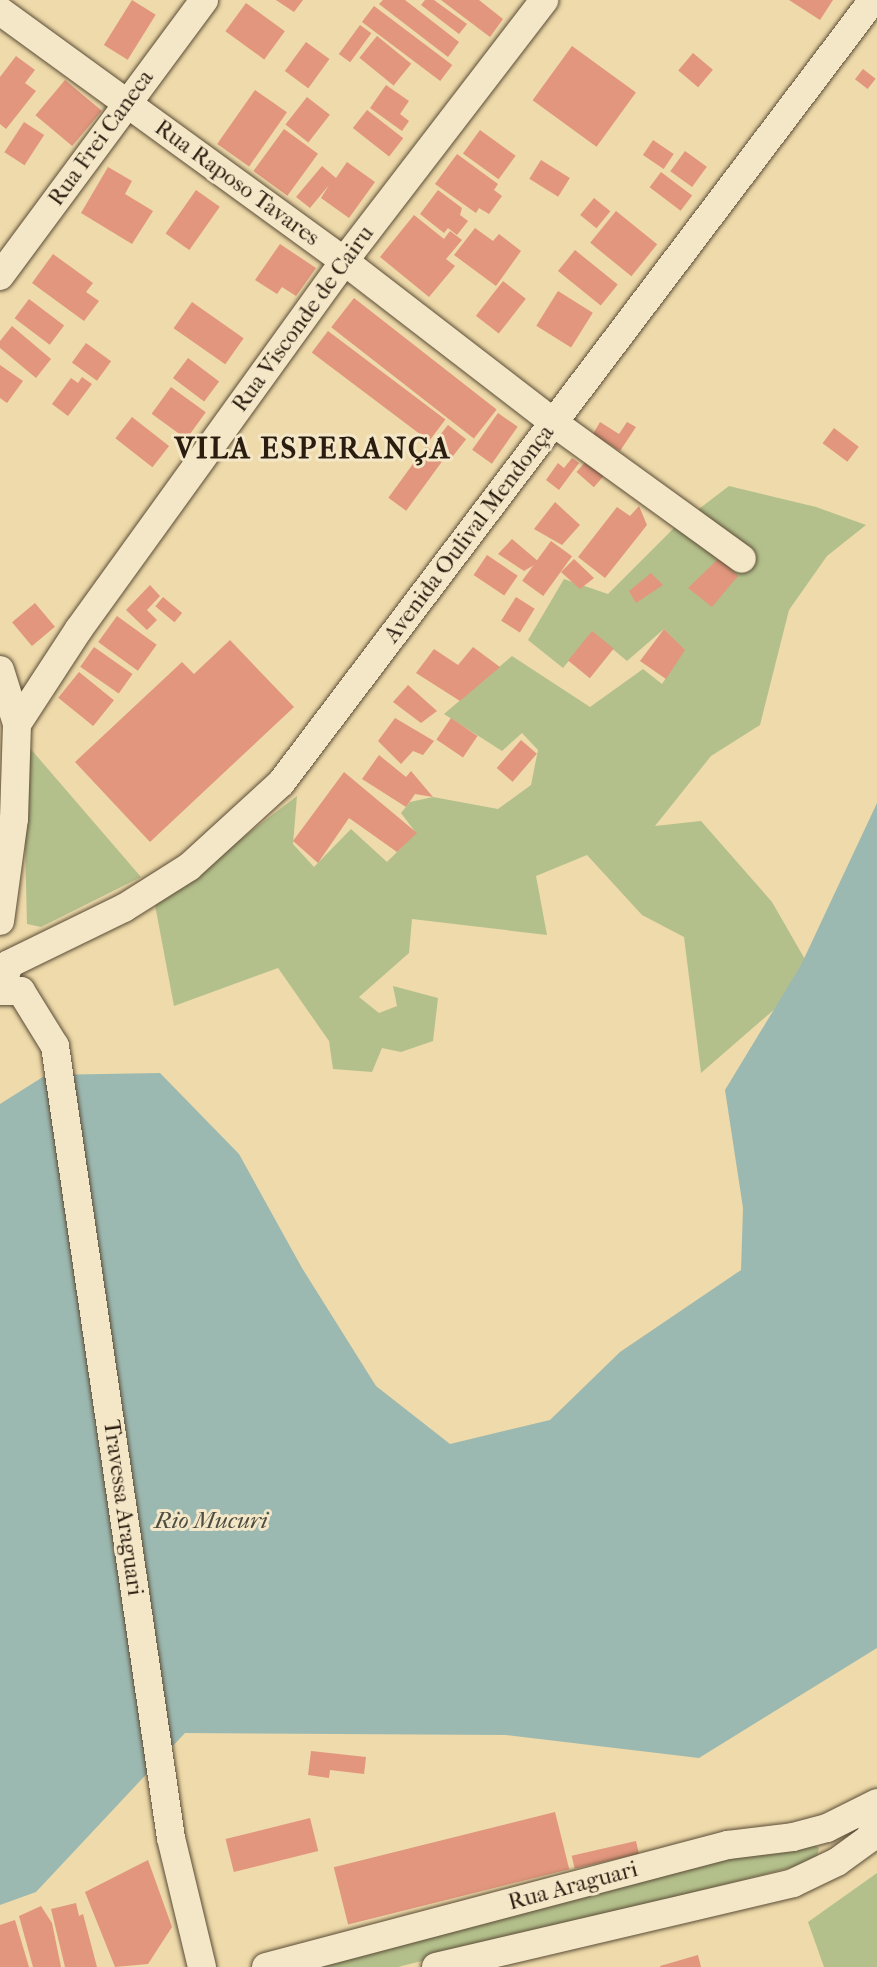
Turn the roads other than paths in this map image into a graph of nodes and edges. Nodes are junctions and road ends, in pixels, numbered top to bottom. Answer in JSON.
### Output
{"nodes":[{"id":1,"x":204,"y":0,"type":"edge"},
{"id":2,"x":544,"y":0,"type":"edge"},
{"id":3,"x":873,"y":0,"type":"edge"},
{"id":4,"x":0,"y":12,"type":"edge"},
{"id":5,"x":126,"y":103,"type":"junction"},
{"id":6,"x":344,"y":261,"type":"junction"},
{"id":7,"x":0,"y":276,"type":"edge"},
{"id":8,"x":553,"y":422,"type":"junction"},
{"id":9,"x":742,"y":559,"type":"dead end"},
{"id":10,"x":0,"y":670,"type":"edge"},
{"id":11,"x":17,"y":724,"type":"junction"},
{"id":12,"x":0,"y":921,"type":"edge"},
{"id":13,"x":0,"y":990,"type":"edge"},
{"id":14,"x":55,"y":1046,"type":"joint"},
{"id":15,"x":877,"y":1803,"type":"edge"},
{"id":16,"x":827,"y":1828,"type":"junction"},
{"id":17,"x":874,"y":1830,"type":"edge"},
{"id":18,"x":202,"y":1967,"type":"edge"},
{"id":19,"x":266,"y":1967,"type":"edge"},
{"id":20,"x":436,"y":1967,"type":"edge"}],
"edges":[{"from":1,"to":5,"type":"street","name":"Rua Frei Caneca"},
{"from":2,"to":6,"type":"street","name":"Rua Visconde de Cairu"},
{"from":3,"to":8,"type":"street","name":"Avenida Oulival Mendonça"},
{"from":4,"to":5,"type":"street","name":"Rua Raposo Tavares"},
{"from":5,"to":6,"type":"street","name":"Rua Raposo Tavares"},
{"from":5,"to":7,"type":"street","name":"Rua Frei Caneca"},
{"from":6,"to":8,"type":"street","name":"Rua Raposo Tavares"},
{"from":6,"to":11,"type":"street","name":"Rua Visconde de Cairu"},
{"from":8,"to":9,"type":"street","name":"Rua Raposo Tavares"},
{"from":8,"to":13,"type":"street","name":"Avenida Oulival Mendonça"},
{"from":10,"to":11,"type":"street"},
{"from":11,"to":12,"type":"street"},
{"from":13,"to":14,"type":"street","name":"Avenida Oulival Mendonça"},
{"from":14,"to":18,"type":"street","name":"Travessa Araguari"},
{"from":15,"to":16,"type":"street","name":"Rua Araguari"},
{"from":16,"to":17,"type":"street"},
{"from":16,"to":19,"type":"street","name":"Rua Araguari"},
{"from":17,"to":20,"type":"street","name":"Rua Araguari"}]}
